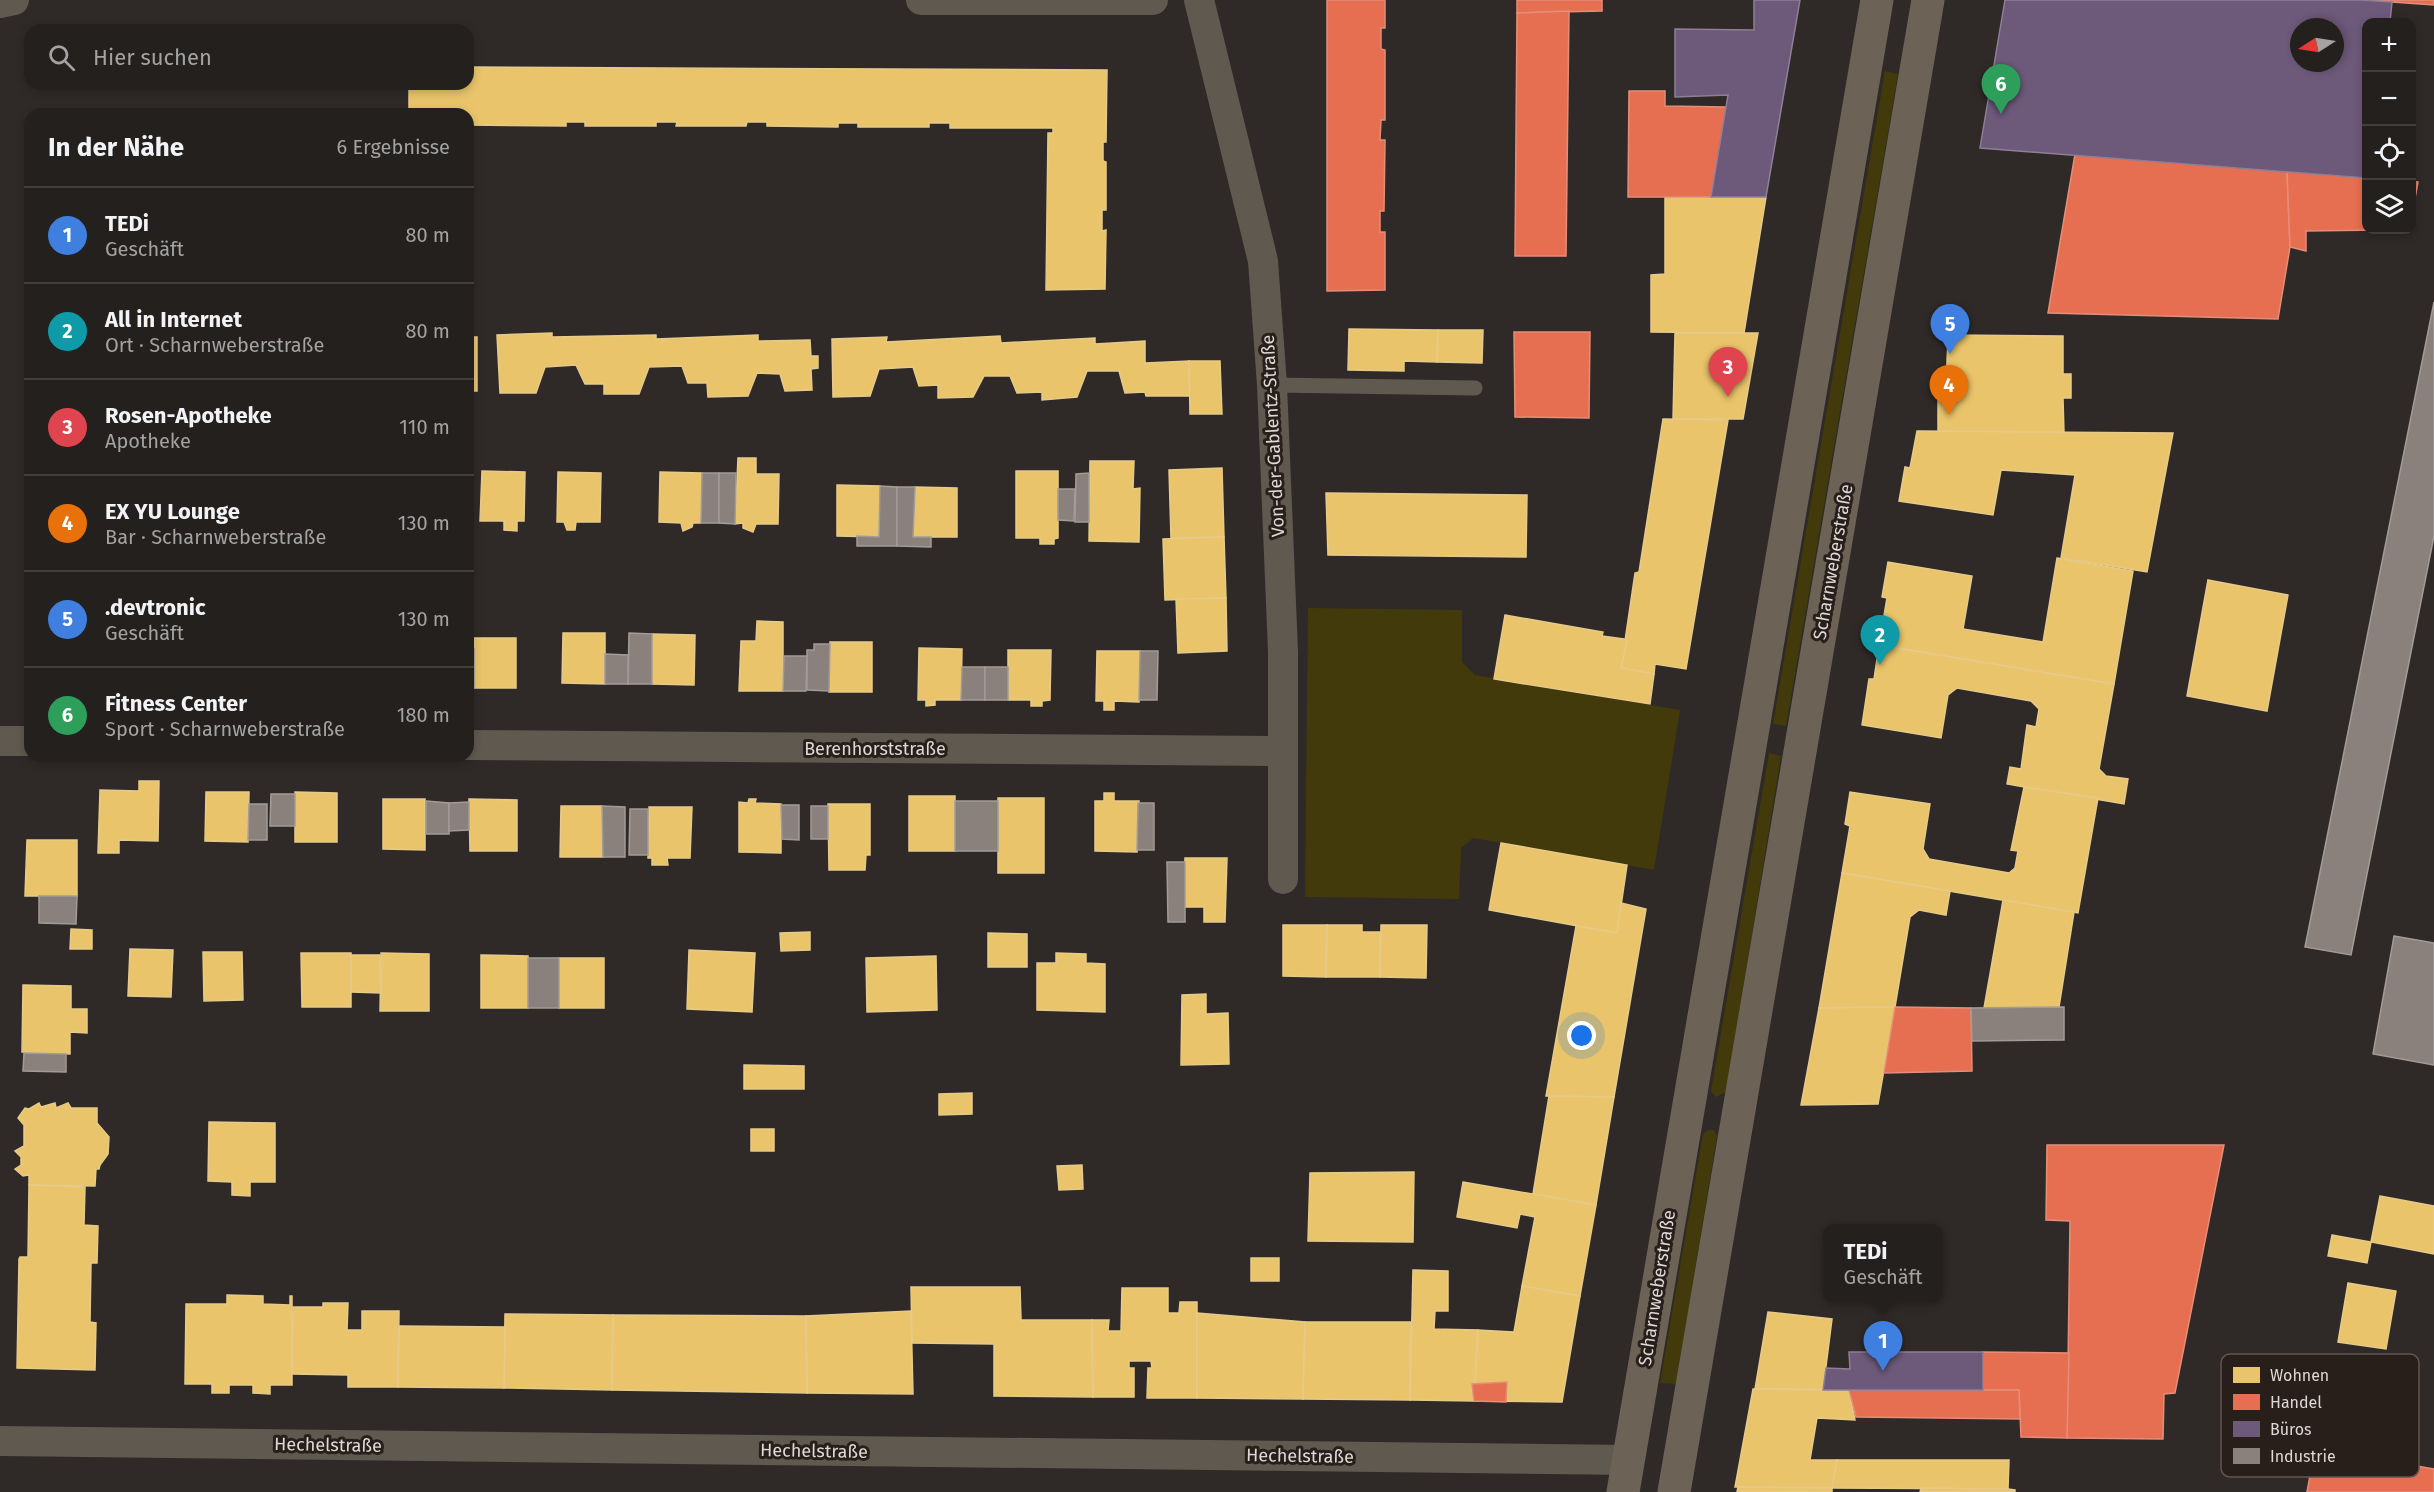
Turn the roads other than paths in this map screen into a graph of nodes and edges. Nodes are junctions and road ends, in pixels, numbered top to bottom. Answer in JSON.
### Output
{"nodes":[{"id":1,"x":14,"y":0,"type":"edge"},
{"id":2,"x":921,"y":0,"type":"edge"},
{"id":3,"x":1153,"y":0,"type":"edge"},
{"id":4,"x":1199,"y":0,"type":"edge"},
{"id":5,"x":1877,"y":0,"type":"edge"},
{"id":6,"x":1928,"y":0,"type":"edge"},
{"id":7,"x":0,"y":3,"type":"edge"},
{"id":8,"x":1272,"y":385,"type":"junction"},
{"id":9,"x":1475,"y":388,"type":"dead end"},
{"id":10,"x":0,"y":741,"type":"edge"},
{"id":11,"x":24,"y":741,"type":"edge"},
{"id":12,"x":474,"y":745,"type":"edge"},
{"id":13,"x":1283,"y":760,"type":"junction"},
{"id":14,"x":1283,"y":879,"type":"dead end"},
{"id":15,"x":1686,"y":1116,"type":"junction"},
{"id":16,"x":1738,"y":1123,"type":"junction"},
{"id":17,"x":0,"y":1441,"type":"edge"},
{"id":18,"x":1628,"y":1460,"type":"junction"},
{"id":19,"x":1677,"y":1478,"type":"edge"},
{"id":20,"x":1623,"y":1492,"type":"edge"}],
"edges":[{"from":1,"to":7,"type":"street"},
{"from":2,"to":3,"type":"street"},
{"from":4,"to":8,"type":"street","name":"Von-der-Gablentz-Straße"},
{"from":5,"to":15,"type":"main road","name":"Scharnweberstraße"},
{"from":6,"to":16,"type":"main road","name":"Scharnweberstraße"},
{"from":8,"to":9,"type":"lane"},
{"from":8,"to":13,"type":"street","name":"Von-der-Gablentz-Straße"},
{"from":10,"to":11,"type":"street"},
{"from":12,"to":13,"type":"street","name":"Berenhorststraße"},
{"from":13,"to":14,"type":"street","name":"Von-der-Gablentz-Straße"},
{"from":15,"to":16,"type":"main road"},
{"from":15,"to":18,"type":"main road","name":"Scharnweberstraße"},
{"from":16,"to":19,"type":"main road","name":"Scharnweberstraße"},
{"from":17,"to":18,"type":"street","name":"Hechelstraße"},
{"from":18,"to":19,"type":"main road","name":"Scharnweberstraße"},
{"from":18,"to":20,"type":"main road","name":"Scharnweberstraße"}]}
